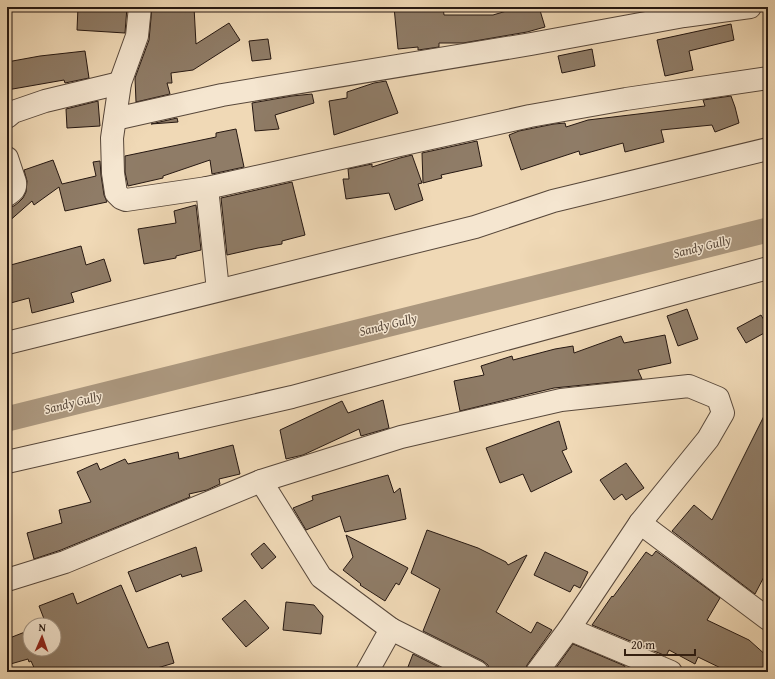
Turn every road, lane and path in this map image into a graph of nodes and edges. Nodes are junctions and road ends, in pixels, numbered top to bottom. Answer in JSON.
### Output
{"nodes":[{"id":1,"x":140,"y":7,"type":"edge"},
{"id":2,"x":750,"y":7,"type":"edge"},
{"id":3,"x":768,"y":78,"type":"edge"},
{"id":4,"x":120,"y":83,"type":"junction"},
{"id":5,"x":7,"y":117,"type":"edge"},
{"id":6,"x":115,"y":119,"type":"junction"},
{"id":7,"x":768,"y":150,"type":"edge"},
{"id":8,"x":7,"y":158,"type":"edge"},
{"id":9,"x":207,"y":188,"type":"junction"},
{"id":10,"x":7,"y":195,"type":"edge"},
{"id":11,"x":768,"y":268,"type":"edge"},
{"id":12,"x":218,"y":290,"type":"junction"},
{"id":13,"x":7,"y":343,"type":"edge"},
{"id":14,"x":7,"y":462,"type":"edge"},
{"id":15,"x":261,"y":481,"type":"junction"},
{"id":16,"x":640,"y":523,"type":"junction"},
{"id":17,"x":7,"y":580,"type":"edge"},
{"id":18,"x":768,"y":619,"type":"edge"},
{"id":19,"x":391,"y":629,"type":"junction"},
{"id":20,"x":569,"y":629,"type":"junction"},
{"id":21,"x":367,"y":672,"type":"edge"},
{"id":22,"x":477,"y":672,"type":"edge"},
{"id":23,"x":537,"y":672,"type":"edge"},
{"id":24,"x":671,"y":672,"type":"edge"}],
"edges":[{"from":1,"to":4,"type":"street"},
{"from":2,"to":6,"type":"street"},
{"from":3,"to":9,"type":"street"},
{"from":4,"to":5,"type":"street"},
{"from":4,"to":6,"type":"street"},
{"from":6,"to":9,"type":"street"},
{"from":7,"to":12,"type":"street"},
{"from":8,"to":10,"type":"street"},
{"from":9,"to":12,"type":"street"},
{"from":11,"to":14,"type":"street"},
{"from":12,"to":13,"type":"street"},
{"from":15,"to":16,"type":"street"},
{"from":15,"to":17,"type":"street"},
{"from":15,"to":19,"type":"street"},
{"from":16,"to":18,"type":"street"},
{"from":16,"to":20,"type":"street"},
{"from":19,"to":21,"type":"street"},
{"from":19,"to":22,"type":"street"},
{"from":20,"to":23,"type":"street"},
{"from":20,"to":24,"type":"street"}]}
